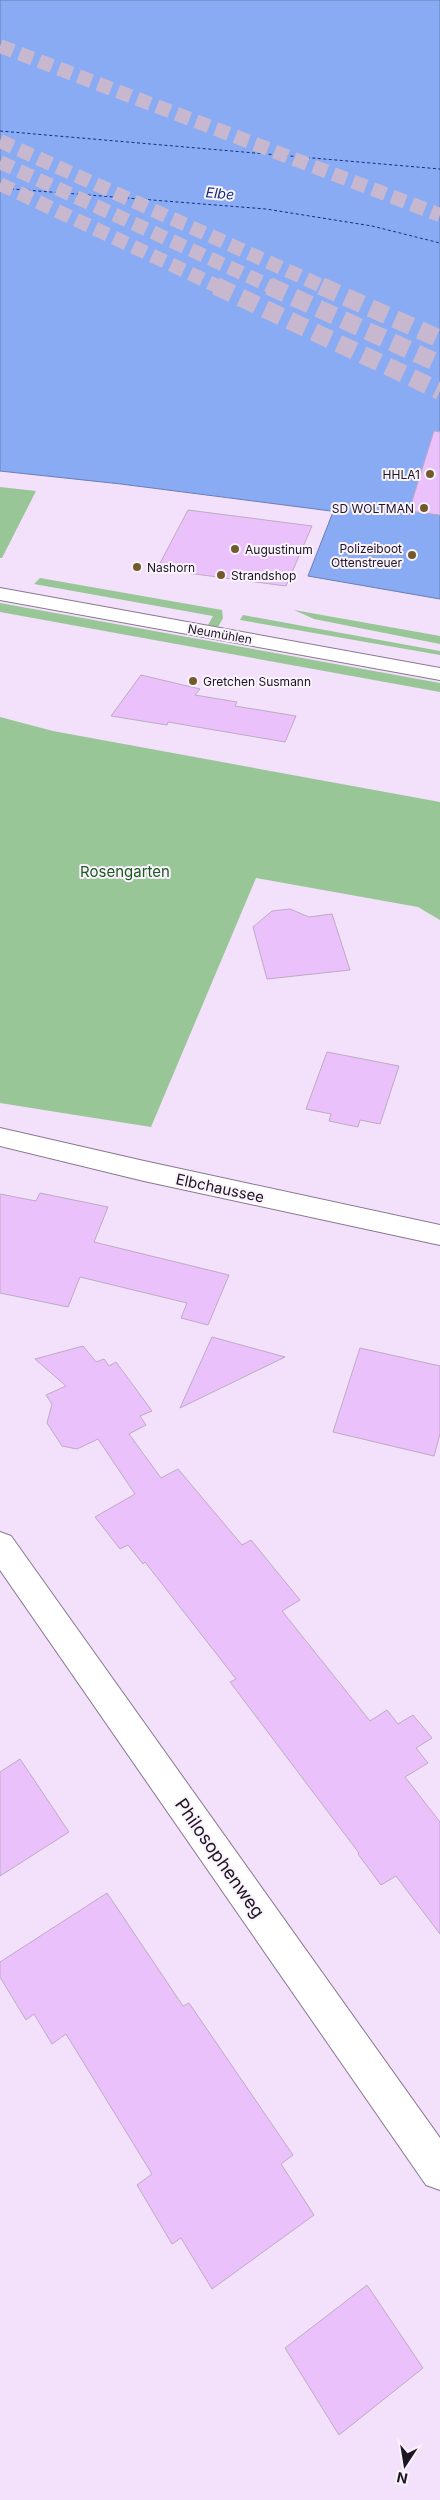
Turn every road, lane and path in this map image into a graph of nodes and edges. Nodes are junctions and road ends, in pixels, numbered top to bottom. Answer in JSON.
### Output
{"nodes":[{"id":1,"x":0,"y":594,"type":"edge"},
{"id":2,"x":440,"y":674,"type":"edge"},
{"id":3,"x":0,"y":1137,"type":"edge"},
{"id":4,"x":440,"y":1236,"type":"edge"},
{"id":5,"x":0,"y":1545,"type":"edge"},
{"id":6,"x":440,"y":2171,"type":"edge"}],
"edges":[{"from":1,"to":2,"type":"street","name":"Neumühlen"},
{"from":3,"to":4,"type":"street","name":"Elbchaussee"},
{"from":5,"to":6,"type":"street","name":"Philosophenweg"}]}
